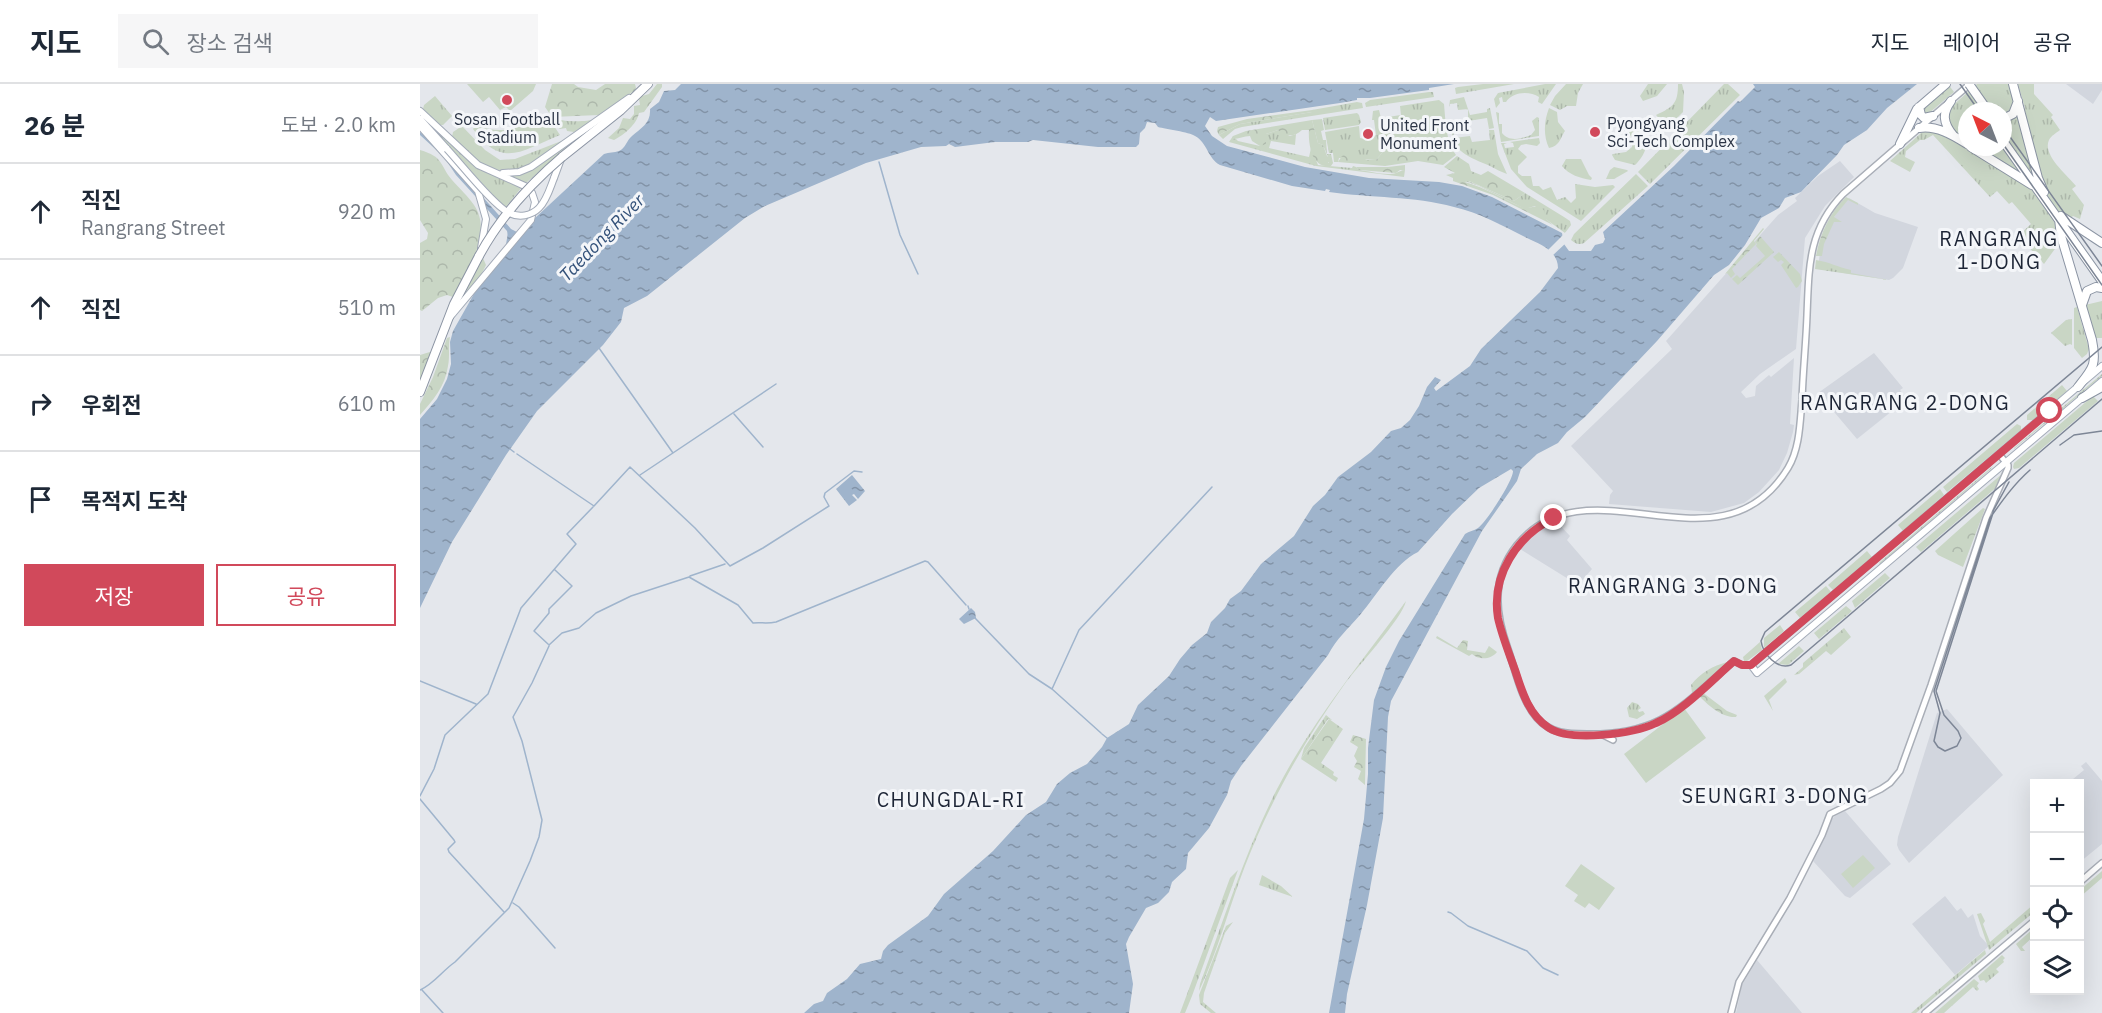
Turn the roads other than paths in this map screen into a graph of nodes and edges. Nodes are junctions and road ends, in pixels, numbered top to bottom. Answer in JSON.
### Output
{"nodes":[{"id":1,"x":647,"y":84,"type":"edge"},
{"id":2,"x":1946,"y":84,"type":"edge"},
{"id":3,"x":1968,"y":84,"type":"edge"},
{"id":4,"x":2014,"y":85,"type":"edge"},
{"id":5,"x":2018,"y":100,"type":"junction"},
{"id":6,"x":1951,"y":101,"type":"junction"},
{"id":7,"x":1978,"y":102,"type":"edge"},
{"id":8,"x":1981,"y":102,"type":"edge"},
{"id":9,"x":1919,"y":107,"type":"junction"},
{"id":10,"x":420,"y":111,"type":"edge"},
{"id":11,"x":2012,"y":114,"type":"edge"},
{"id":12,"x":1933,"y":116,"type":"junction"},
{"id":13,"x":420,"y":119,"type":"edge"},
{"id":14,"x":420,"y":126,"type":"edge"},
{"id":15,"x":592,"y":128,"type":"junction"},
{"id":16,"x":1919,"y":128,"type":"junction"},
{"id":17,"x":1954,"y":136,"type":"junction"},
{"id":18,"x":1958,"y":138,"type":"edge"},
{"id":19,"x":1900,"y":144,"type":"junction"},
{"id":20,"x":2012,"y":146,"type":"edge"},
{"id":21,"x":2012,"y":153,"type":"edge"},
{"id":22,"x":1987,"y":156,"type":"edge"},
{"id":23,"x":562,"y":157,"type":"junction"},
{"id":24,"x":493,"y":172,"type":"junction"},
{"id":25,"x":2043,"y":193,"type":"junction"},
{"id":26,"x":2060,"y":218,"type":"junction"},
{"id":27,"x":2102,"y":243,"type":"edge"},
{"id":28,"x":477,"y":259,"type":"junction"},
{"id":29,"x":2102,"y":273,"type":"edge"},
{"id":30,"x":2102,"y":281,"type":"edge"},
{"id":31,"x":2102,"y":288,"type":"edge"},
{"id":32,"x":2082,"y":308,"type":"junction"},
{"id":33,"x":450,"y":318,"type":"junction"},
{"id":34,"x":2092,"y":340,"type":"junction"},
{"id":35,"x":2102,"y":349,"type":"edge"},
{"id":36,"x":2102,"y":366,"type":"edge"},
{"id":37,"x":2102,"y":381,"type":"edge"},
{"id":38,"x":2078,"y":387,"type":"junction"},
{"id":39,"x":2102,"y":387,"type":"edge"},
{"id":40,"x":420,"y":392,"type":"edge"},
{"id":41,"x":2082,"y":398,"type":"junction"},
{"id":42,"x":1999,"y":454,"type":"junction"},
{"id":43,"x":2006,"y":461,"type":"junction"},
{"id":44,"x":1751,"y":665,"type":"junction"},
{"id":45,"x":1596,"y":734,"type":"junction"},
{"id":46,"x":1613,"y":740,"type":"dead end"},
{"id":47,"x":2102,"y":863,"type":"edge"},
{"id":48,"x":2084,"y":878,"type":"edge"},
{"id":49,"x":2030,"y":924,"type":"edge"},
{"id":50,"x":1731,"y":1013,"type":"edge"},
{"id":51,"x":1925,"y":1013,"type":"edge"}],
"edges":[{"from":1,"to":15,"type":"highway"},
{"from":2,"to":9,"type":"highway"},
{"from":3,"to":6,"type":"main road"},
{"from":3,"to":7,"type":"highway","bridge":true},
{"from":3,"to":8,"type":"highway","bridge":true},
{"from":4,"to":5,"type":"highway"},
{"from":5,"to":11,"type":"highway"},
{"from":5,"to":25,"type":"highway"},
{"from":6,"to":12,"type":"main road"},
{"from":6,"to":17,"type":"highway"},
{"from":9,"to":12,"type":"highway"},
{"from":9,"to":19,"type":"highway"},
{"from":10,"to":24,"type":"main road"},
{"from":12,"to":16,"type":"main road"},
{"from":13,"to":23,"type":"main road","bridge":true},
{"from":14,"to":28,"type":"main road","bridge":true},
{"from":15,"to":23,"type":"highway"},
{"from":15,"to":24,"type":"main road"},
{"from":16,"to":17,"type":"highway"},
{"from":16,"to":19,"type":"main road"},
{"from":17,"to":18,"type":"highway"},
{"from":19,"to":45,"type":"main road"},
{"from":20,"to":25,"type":"highway"},
{"from":21,"to":25,"type":"highway"},
{"from":22,"to":25,"type":"highway"},
{"from":23,"to":28,"type":"highway","bridge":true},
{"from":24,"to":33,"type":"main road","bridge":true},
{"from":25,"to":26,"type":"highway"},
{"from":26,"to":27,"type":"highway"},
{"from":26,"to":29,"type":"highway"},
{"from":26,"to":30,"type":"highway"},
{"from":26,"to":32,"type":"highway"},
{"from":28,"to":33,"type":"highway"},
{"from":31,"to":32,"type":"highway"},
{"from":32,"to":34,"type":"highway"},
{"from":33,"to":40,"type":"highway"},
{"from":34,"to":35,"type":"highway"},
{"from":34,"to":38,"type":"highway"},
{"from":36,"to":38,"type":"main road"},
{"from":37,"to":41,"type":"main road"},
{"from":38,"to":42,"type":"main road"},
{"from":39,"to":41,"type":"highway"},
{"from":41,"to":43,"type":"main road"},
{"from":42,"to":43,"type":"main road"},
{"from":42,"to":44,"type":"main road"},
{"from":43,"to":44,"type":"main road"},
{"from":43,"to":50,"type":"main road"},
{"from":44,"to":45,"type":"main road"},
{"from":45,"to":46,"type":"main road"},
{"from":47,"to":48,"type":"main road"},
{"from":49,"to":51,"type":"main road"}]}
